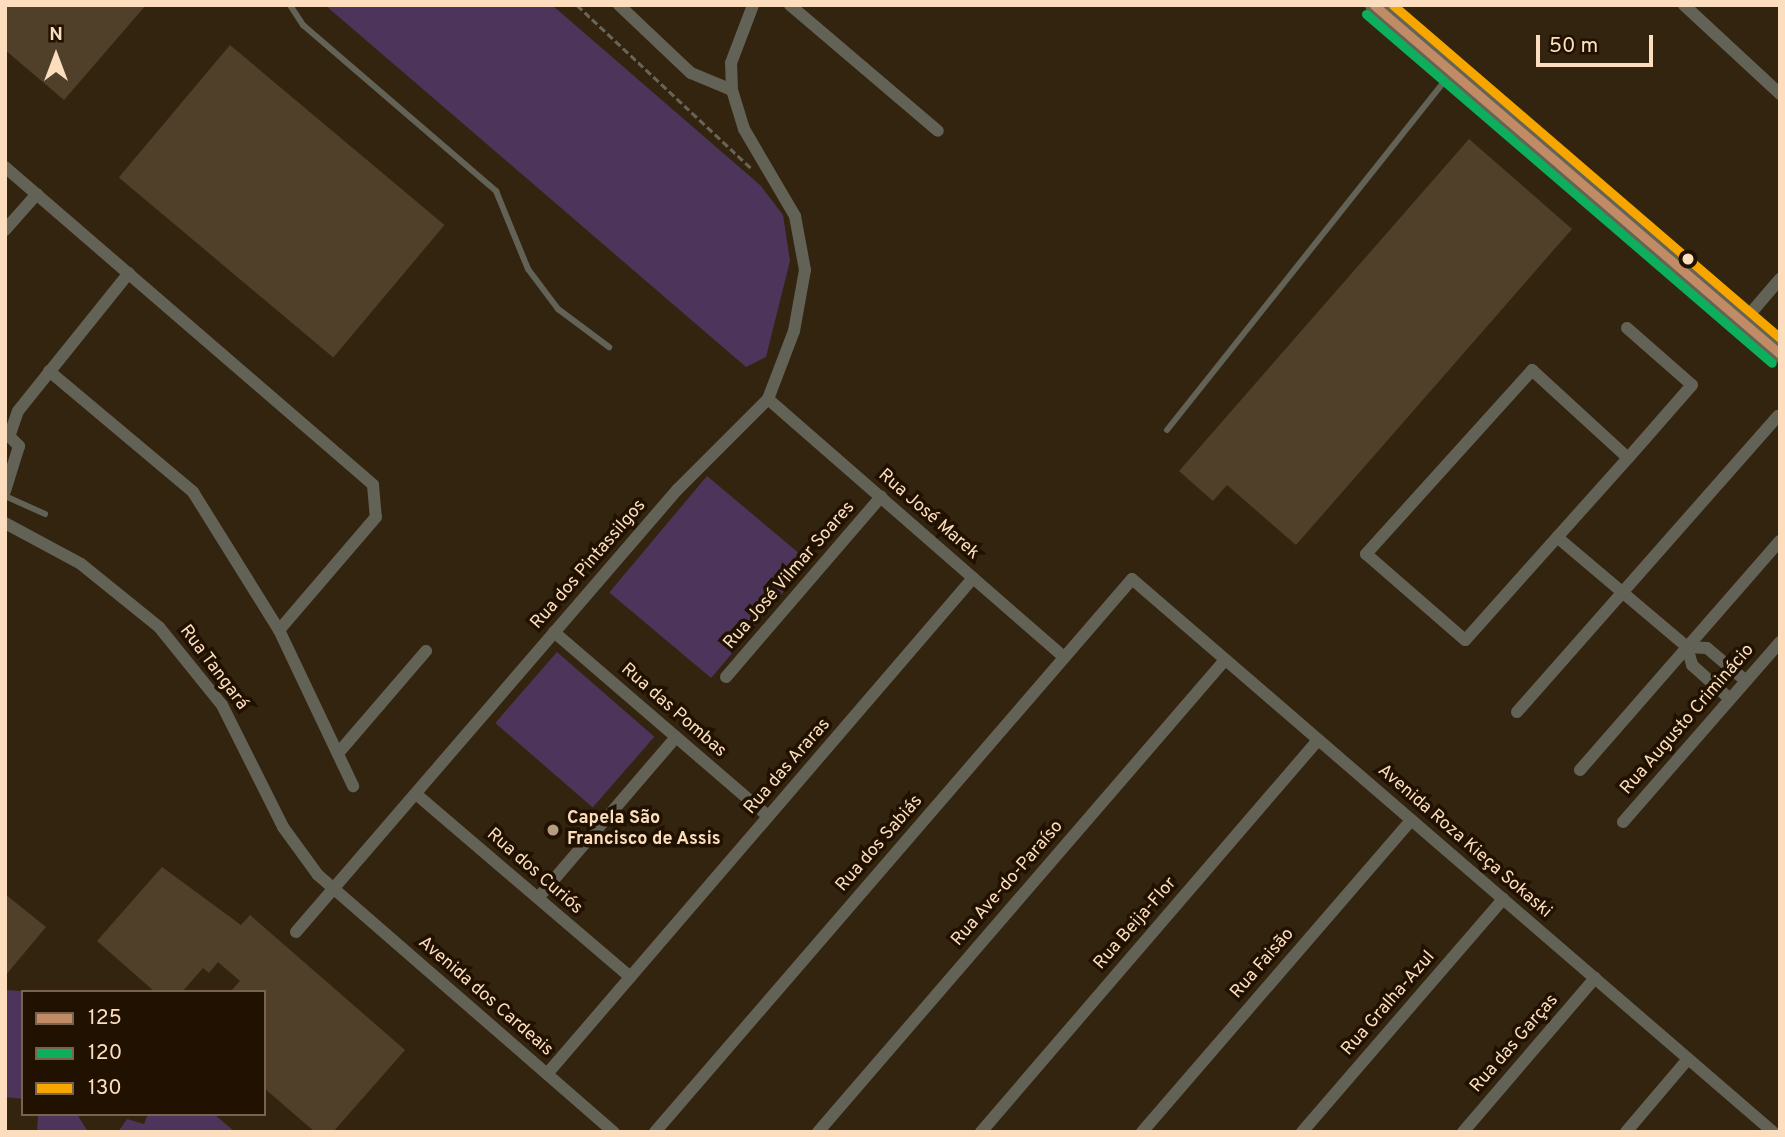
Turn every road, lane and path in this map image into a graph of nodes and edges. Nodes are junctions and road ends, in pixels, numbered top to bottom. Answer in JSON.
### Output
{"nodes":[{"id":1,"x":290,"y":5,"type":"edge"},
{"id":2,"x":577,"y":5,"type":"edge"},
{"id":3,"x":619,"y":5,"type":"edge"},
{"id":4,"x":752,"y":5,"type":"edge"},
{"id":5,"x":790,"y":5,"type":"edge"},
{"id":6,"x":1374,"y":5,"type":"edge"},
{"id":7,"x":1684,"y":5,"type":"edge"},
{"id":8,"x":1452,"y":72,"type":"junction"},
{"id":9,"x":732,"y":90,"type":"junction"},
{"id":10,"x":1780,"y":93,"type":"edge"},
{"id":11,"x":938,"y":131,"type":"dead end"},
{"id":12,"x":5,"y":167,"type":"edge"},
{"id":13,"x":777,"y":185,"type":"junction"},
{"id":14,"x":37,"y":194,"type":"junction"},
{"id":15,"x":5,"y":230,"type":"edge"},
{"id":16,"x":129,"y":273,"type":"junction"},
{"id":17,"x":1780,"y":279,"type":"edge"},
{"id":18,"x":1743,"y":322,"type":"junction"},
{"id":19,"x":1627,"y":328,"type":"dead end"},
{"id":20,"x":610,"y":347,"type":"dead end"},
{"id":21,"x":1780,"y":354,"type":"edge"},
{"id":22,"x":49,"y":371,"type":"junction"},
{"id":23,"x":768,"y":399,"type":"junction"},
{"id":24,"x":1777,"y":415,"type":"dead end"},
{"id":25,"x":1167,"y":430,"type":"dead end"},
{"id":26,"x":7,"y":433,"type":"edge"},
{"id":27,"x":1628,"y":458,"type":"junction"},
{"id":28,"x":5,"y":494,"type":"edge"},
{"id":29,"x":881,"y":497,"type":"junction"},
{"id":30,"x":45,"y":514,"type":"dead end"},
{"id":31,"x":5,"y":523,"type":"edge"},
{"id":32,"x":1557,"y":537,"type":"junction"},
{"id":33,"x":1780,"y":541,"type":"edge"},
{"id":34,"x":973,"y":578,"type":"junction"},
{"id":35,"x":1132,"y":579,"type":"joint"},
{"id":36,"x":1622,"y":592,"type":"junction"},
{"id":37,"x":279,"y":630,"type":"junction"},
{"id":38,"x":554,"y":632,"type":"junction"},
{"id":39,"x":1780,"y":642,"type":"edge"},
{"id":40,"x":1687,"y":647,"type":"junction"},
{"id":41,"x":426,"y":651,"type":"dead end"},
{"id":42,"x":1064,"y":657,"type":"junction"},
{"id":43,"x":1225,"y":660,"type":"junction"},
{"id":44,"x":726,"y":677,"type":"dead end"},
{"id":45,"x":1746,"y":681,"type":"junction"},
{"id":46,"x":1730,"y":699,"type":"junction"},
{"id":47,"x":1517,"y":712,"type":"dead end"},
{"id":48,"x":676,"y":737,"type":"junction"},
{"id":49,"x":1318,"y":740,"type":"junction"},
{"id":50,"x":340,"y":751,"type":"junction"},
{"id":51,"x":1580,"y":769,"type":"dead end"},
{"id":52,"x":353,"y":786,"type":"dead end"},
{"id":53,"x":416,"y":794,"type":"junction"},
{"id":54,"x":768,"y":816,"type":"junction"},
{"id":55,"x":1411,"y":820,"type":"junction"},
{"id":56,"x":1623,"y":822,"type":"dead end"},
{"id":57,"x":333,"y":890,"type":"junction"},
{"id":58,"x":538,"y":898,"type":"junction"},
{"id":59,"x":1503,"y":899,"type":"junction"},
{"id":60,"x":296,"y":932,"type":"dead end"},
{"id":61,"x":630,"y":977,"type":"junction"},
{"id":62,"x":1595,"y":978,"type":"junction"},
{"id":63,"x":1688,"y":1059,"type":"junction"},
{"id":64,"x":547,"y":1074,"type":"junction"},
{"id":65,"x":614,"y":1132,"type":"edge"},
{"id":66,"x":655,"y":1132,"type":"edge"},
{"id":67,"x":818,"y":1132,"type":"edge"},
{"id":68,"x":981,"y":1132,"type":"edge"},
{"id":69,"x":1142,"y":1132,"type":"edge"},
{"id":70,"x":1302,"y":1132,"type":"edge"},
{"id":71,"x":1463,"y":1132,"type":"edge"},
{"id":72,"x":1626,"y":1132,"type":"edge"},
{"id":73,"x":1773,"y":1132,"type":"edge"}],
"edges":[{"from":1,"to":20,"type":"lane"},
{"from":2,"to":13,"type":"path"},
{"from":3,"to":9,"type":"street"},
{"from":4,"to":9,"type":"street","name":"Rua dos Pintassilgos"},
{"from":5,"to":11,"type":"street"},
{"from":6,"to":8,"type":"main road"},
{"from":7,"to":10,"type":"street"},
{"from":8,"to":18,"type":"main road"},
{"from":8,"to":25,"type":"lane"},
{"from":9,"to":13,"type":"street","name":"Rua dos Pintassilgos"},
{"from":12,"to":14,"type":"street"},
{"from":13,"to":23,"type":"street","name":"Rua dos Pintassilgos"},
{"from":14,"to":15,"type":"street"},
{"from":14,"to":16,"type":"street"},
{"from":16,"to":22,"type":"street"},
{"from":16,"to":37,"type":"street"},
{"from":17,"to":18,"type":"street"},
{"from":18,"to":21,"type":"main road"},
{"from":19,"to":27,"type":"street"},
{"from":22,"to":26,"type":"street"},
{"from":22,"to":37,"type":"street"},
{"from":23,"to":29,"type":"street","name":"Rua José Marek"},
{"from":23,"to":38,"type":"street","name":"Rua dos Pintassilgos"},
{"from":24,"to":36,"type":"street"},
{"from":26,"to":28,"type":"street"},
{"from":27,"to":32,"type":"street"},
{"from":27,"to":32,"type":"street"},
{"from":28,"to":30,"type":"lane"},
{"from":29,"to":34,"type":"street","name":"Rua José Marek"},
{"from":29,"to":44,"type":"street","name":"Rua José Vilmar Soares"},
{"from":31,"to":57,"type":"street","name":"Rua Tangará"},
{"from":32,"to":36,"type":"street"},
{"from":33,"to":40,"type":"street"},
{"from":34,"to":42,"type":"street","name":"Rua José Marek"},
{"from":34,"to":54,"type":"street","name":"Rua das Araras"},
{"from":35,"to":42,"type":"street","name":"Rua dos Sabiás"},
{"from":35,"to":43,"type":"street","name":"Avenida Roza Kieça Sokaski"},
{"from":36,"to":40,"type":"street"},
{"from":36,"to":47,"type":"street"},
{"from":37,"to":50,"type":"street"},
{"from":38,"to":48,"type":"street","name":"Rua das Pombas"},
{"from":38,"to":53,"type":"street","name":"Rua dos Pintassilgos"},
{"from":39,"to":45,"type":"street","name":"Rua Augusto Criminácio"},
{"from":40,"to":45,"type":"street"},
{"from":40,"to":46,"type":"street"},
{"from":40,"to":51,"type":"street"},
{"from":41,"to":50,"type":"street"},
{"from":42,"to":66,"type":"street","name":"Rua dos Sabiás"},
{"from":43,"to":49,"type":"street","name":"Avenida Roza Kieça Sokaski"},
{"from":43,"to":67,"type":"street","name":"Rua Ave-do-Paraíso"},
{"from":45,"to":46,"type":"street","name":"Rua Augusto Criminácio"},
{"from":46,"to":56,"type":"street","name":"Rua Augusto Criminácio"},
{"from":48,"to":54,"type":"street","name":"Rua das Pombas"},
{"from":48,"to":58,"type":"street"},
{"from":49,"to":55,"type":"street","name":"Avenida Roza Kieça Sokaski"},
{"from":49,"to":68,"type":"street","name":"Rua Beija-Flor"},
{"from":50,"to":52,"type":"street"},
{"from":53,"to":57,"type":"street","name":"Rua dos Pintassilgos"},
{"from":53,"to":58,"type":"street","name":"Rua dos Curiós"},
{"from":54,"to":61,"type":"street","name":"Rua das Araras"},
{"from":55,"to":59,"type":"street","name":"Avenida Roza Kieça Sokaski"},
{"from":55,"to":69,"type":"street","name":"Rua Faisão"},
{"from":57,"to":60,"type":"street","name":"Rua dos Pintassilgos"},
{"from":57,"to":64,"type":"street","name":"Avenida dos Cardeais"},
{"from":58,"to":61,"type":"street","name":"Rua dos Curiós"},
{"from":59,"to":62,"type":"street","name":"Avenida Roza Kieça Sokaski"},
{"from":59,"to":70,"type":"street","name":"Rua Gralha-Azul"},
{"from":61,"to":64,"type":"street","name":"Rua das Araras"},
{"from":62,"to":63,"type":"street","name":"Avenida Roza Kieça Sokaski"},
{"from":62,"to":71,"type":"street","name":"Rua das Garças"},
{"from":63,"to":72,"type":"street"},
{"from":63,"to":73,"type":"street","name":"Avenida Roza Kieça Sokaski"},
{"from":64,"to":65,"type":"street","name":"Avenida dos Cardeais"}]}
